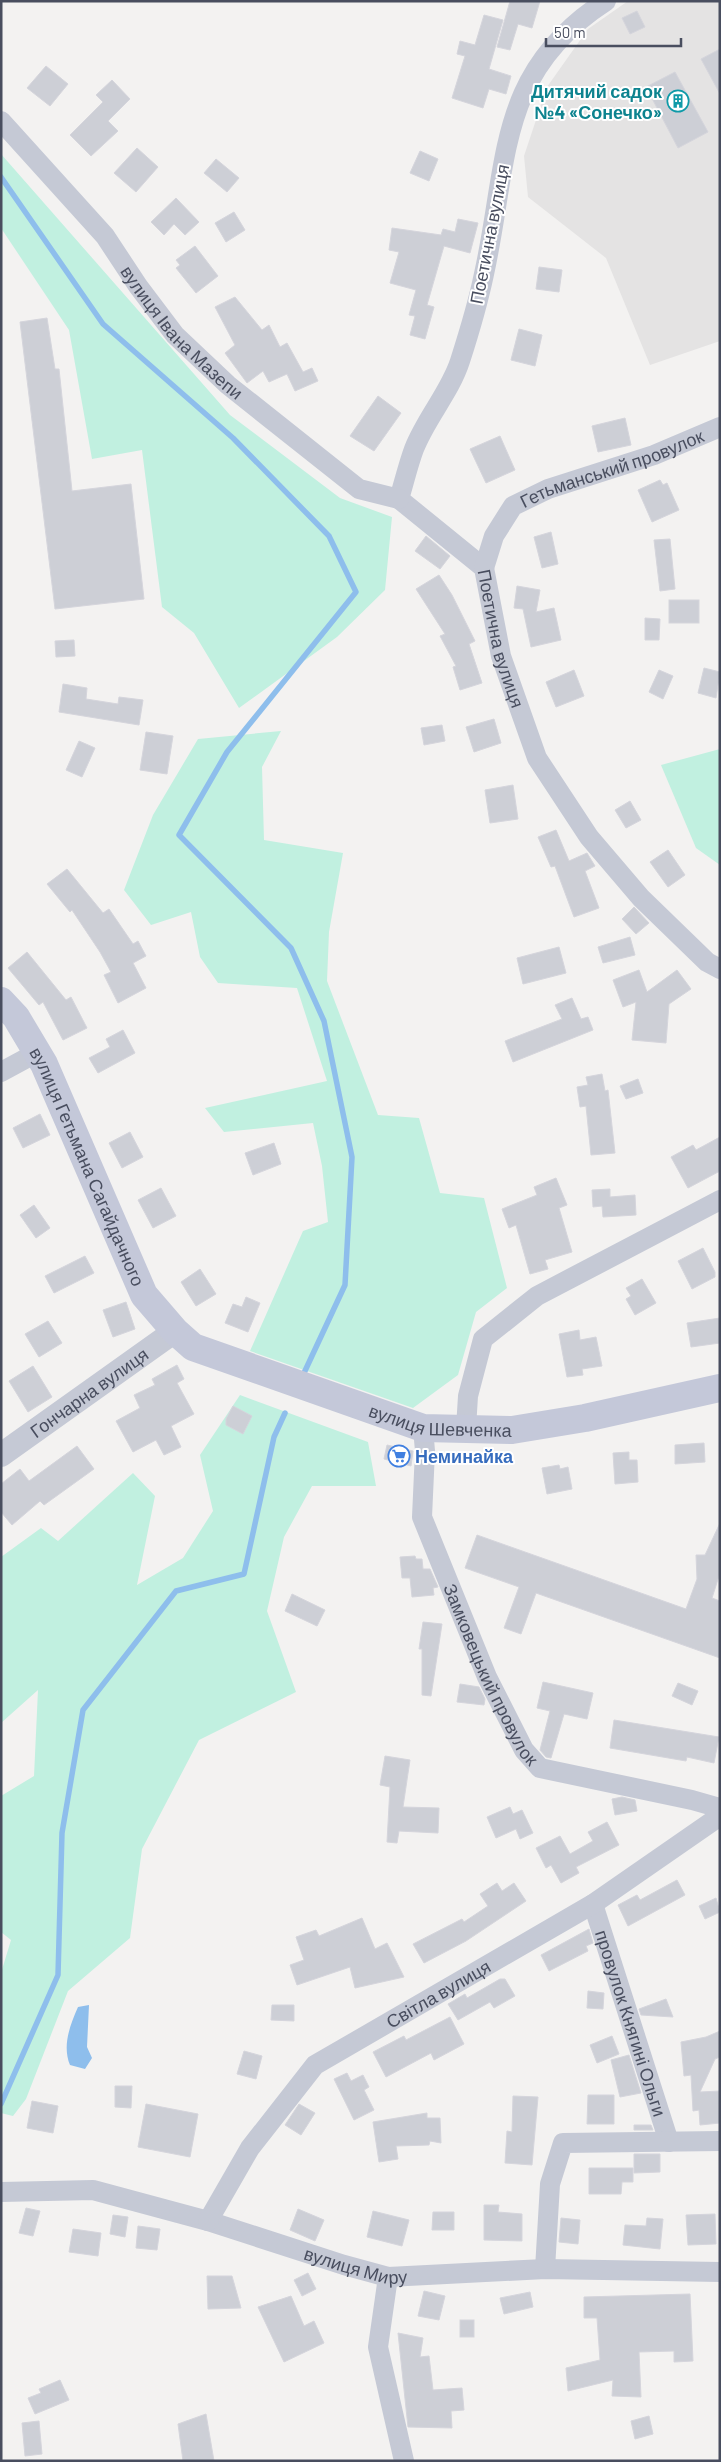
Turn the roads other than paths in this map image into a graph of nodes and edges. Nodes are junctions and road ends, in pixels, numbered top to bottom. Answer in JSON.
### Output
{"nodes":[{"id":1,"x":606,"y":1,"type":"edge"},
{"id":2,"x":1,"y":121,"type":"edge"},
{"id":3,"x":720,"y":427,"type":"edge"},
{"id":4,"x":399,"y":500,"type":"junction"},
{"id":5,"x":484,"y":568,"type":"junction"},
{"id":6,"x":720,"y":969,"type":"edge"},
{"id":7,"x":1,"y":1001,"type":"edge"},
{"id":8,"x":38,"y":1052,"type":"junction"},
{"id":9,"x":1,"y":1072,"type":"edge"},
{"id":10,"x":720,"y":1200,"type":"edge"},
{"id":11,"x":175,"y":1331,"type":"junction"},
{"id":12,"x":720,"y":1388,"type":"edge"},
{"id":13,"x":423,"y":1428,"type":"junction"},
{"id":14,"x":466,"y":1428,"type":"junction"},
{"id":15,"x":1,"y":1455,"type":"edge"},
{"id":16,"x":720,"y":1808,"type":"edge"},
{"id":17,"x":720,"y":1816,"type":"edge"},
{"id":18,"x":593,"y":1904,"type":"junction"},
{"id":19,"x":720,"y":2141,"type":"edge"},
{"id":20,"x":669,"y":2142,"type":"junction"},
{"id":21,"x":1,"y":2192,"type":"edge"},
{"id":22,"x":208,"y":2221,"type":"junction"},
{"id":23,"x":545,"y":2269,"type":"junction"},
{"id":24,"x":720,"y":2272,"type":"edge"},
{"id":25,"x":388,"y":2276,"type":"junction"},
{"id":26,"x":404,"y":2461,"type":"edge"}],
"edges":[{"from":1,"to":4,"type":"street","name":"Поетична вулиця"},
{"from":2,"to":4,"type":"street","name":"вулиця Івана Мазепи"},
{"from":3,"to":5,"type":"street","name":"Гетьманський провулок"},
{"from":4,"to":5,"type":"street","name":"Поетична вулиця"},
{"from":5,"to":6,"type":"street","name":"Поетична вулиця"},
{"from":7,"to":8,"type":"main road","name":"вулиця Гетьмана Сагайдачного"},
{"from":8,"to":9,"type":"street"},
{"from":8,"to":11,"type":"main road","name":"вулиця Гетьмана Сагайдачного"},
{"from":10,"to":14,"type":"street"},
{"from":11,"to":13,"type":"main road","name":"вулиця Шевченка"},
{"from":11,"to":15,"type":"street","name":"Гончарна вулиця"},
{"from":12,"to":14,"type":"main road","name":"вулиця Шевченка"},
{"from":13,"to":14,"type":"main road","name":"вулиця Шевченка"},
{"from":13,"to":16,"type":"street","name":"Замковецький провулок"},
{"from":17,"to":18,"type":"street","name":"Світла вулиця"},
{"from":18,"to":20,"type":"street","name":"провулок Княгині Ольги"},
{"from":18,"to":22,"type":"street","name":"Світла вулиця"},
{"from":19,"to":20,"type":"street","name":"провулок Княгині Ольги"},
{"from":20,"to":23,"type":"street","name":"провулок Княгині Ольги"},
{"from":21,"to":22,"type":"street","name":"вулиця Миру"},
{"from":22,"to":25,"type":"street","name":"вулиця Миру"},
{"from":23,"to":24,"type":"street","name":"вулиця Миру"},
{"from":23,"to":25,"type":"street","name":"вулиця Миру"},
{"from":25,"to":26,"type":"street"}]}
